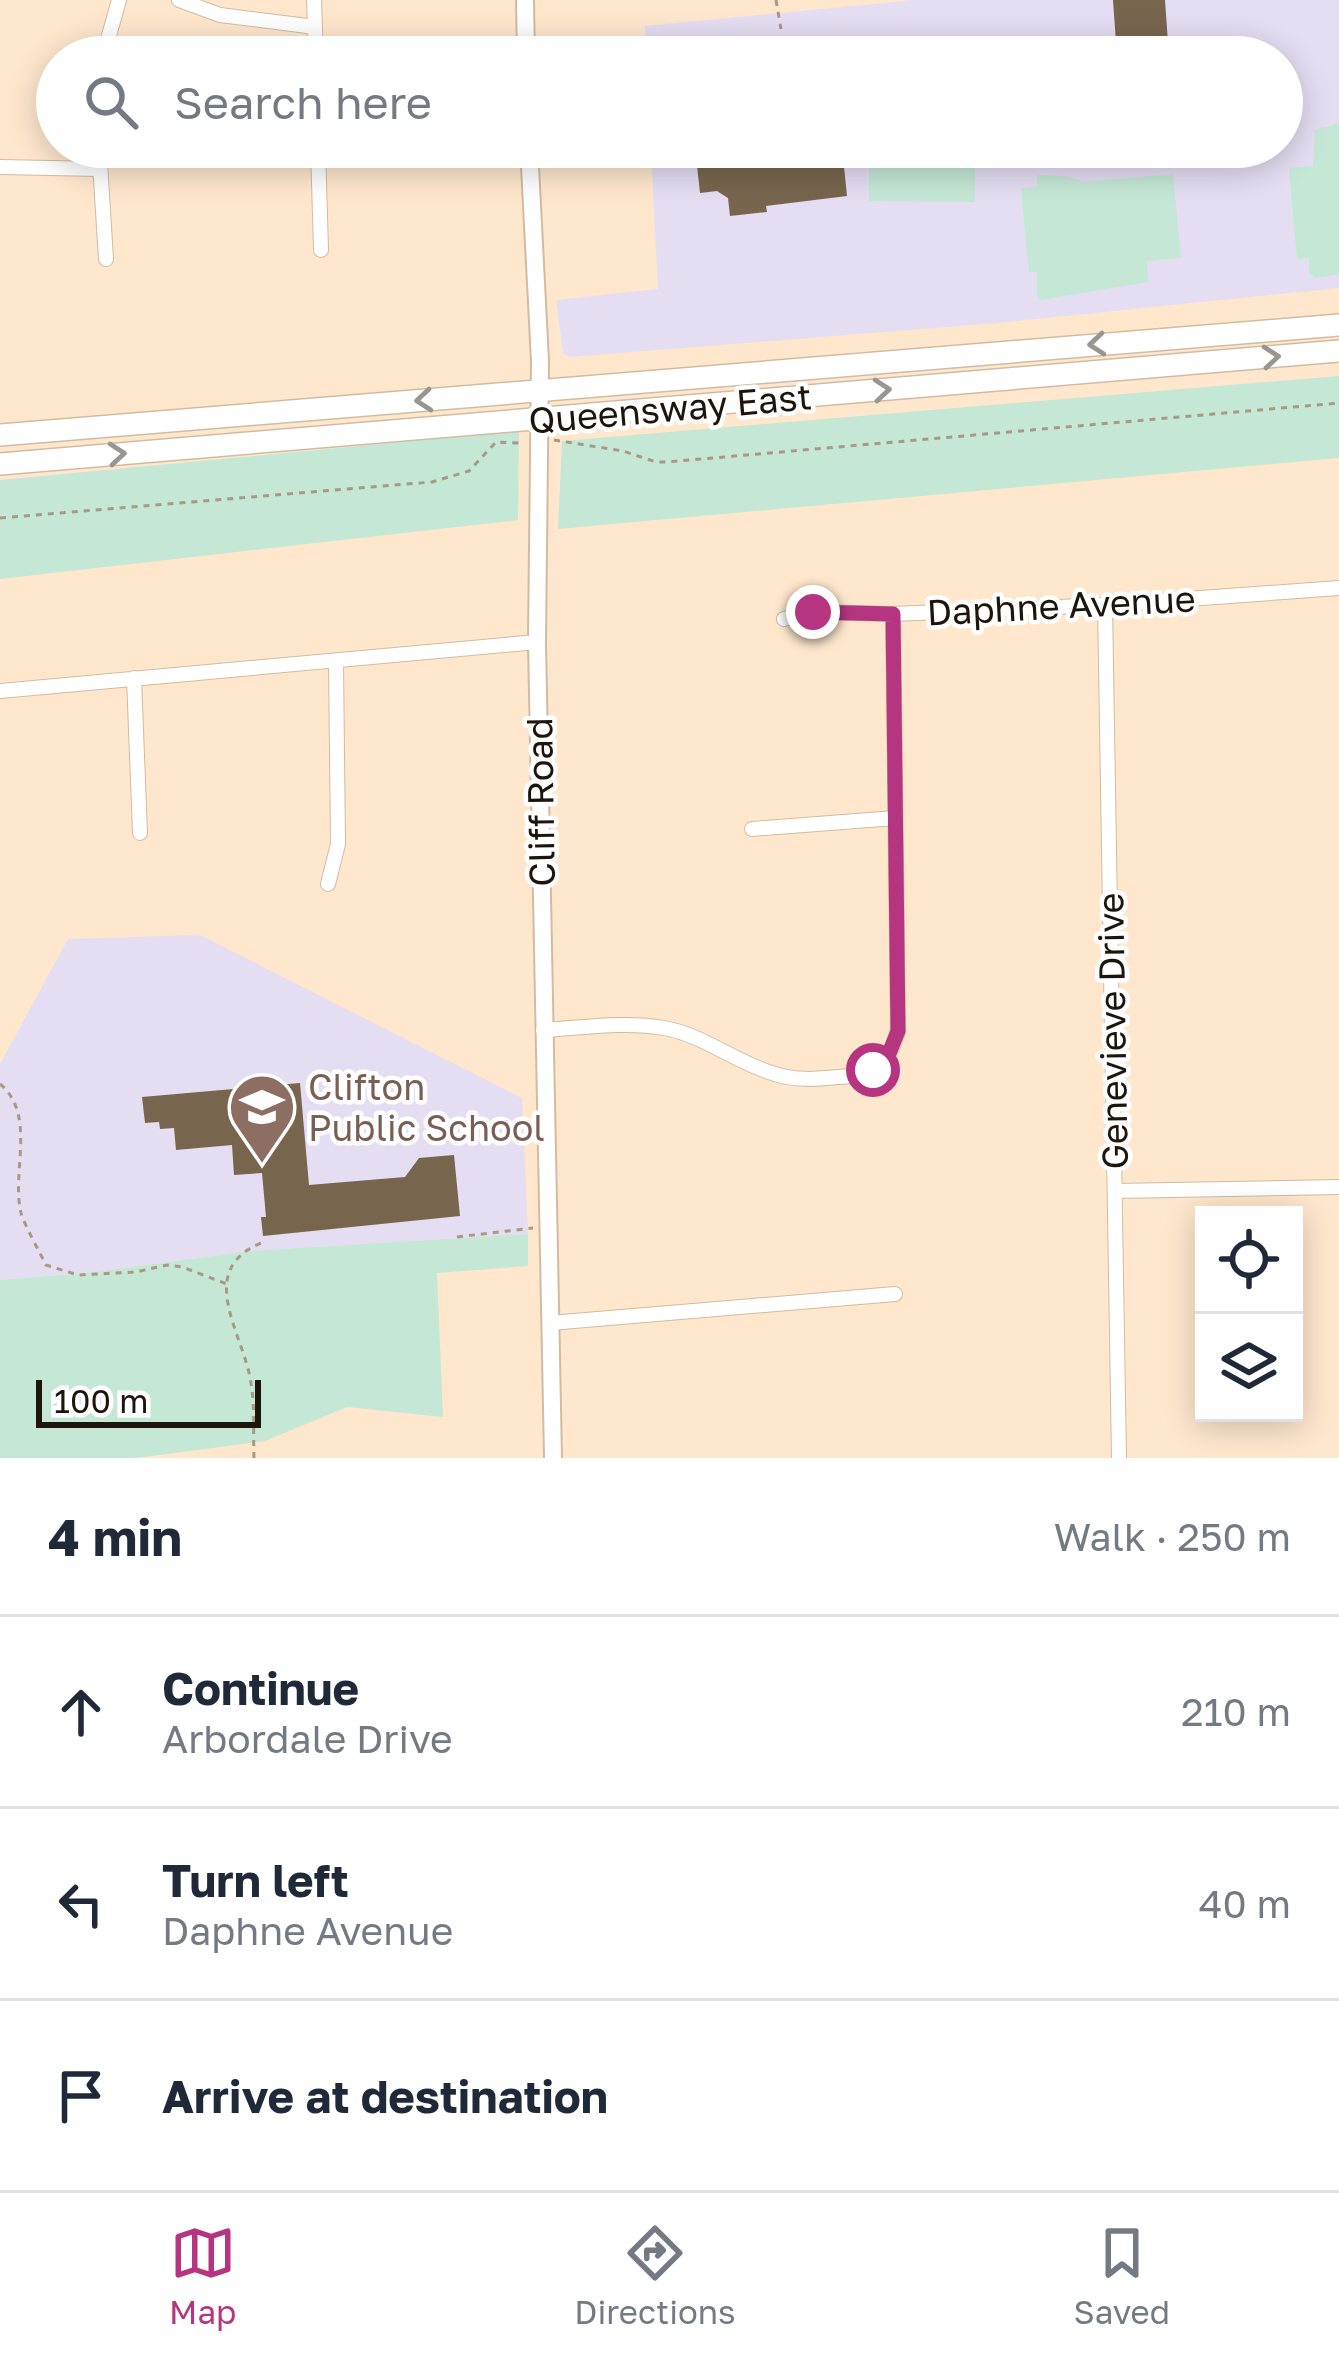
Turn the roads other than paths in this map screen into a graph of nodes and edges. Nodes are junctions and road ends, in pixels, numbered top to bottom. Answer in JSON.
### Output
{"nodes":[{"id":1,"x":119,"y":0,"type":"edge"},
{"id":2,"x":179,"y":0,"type":"edge"},
{"id":3,"x":314,"y":0,"type":"edge"},
{"id":4,"x":525,"y":0,"type":"edge"},
{"id":5,"x":315,"y":28,"type":"junction"},
{"id":6,"x":109,"y":36,"type":"edge"},
{"id":7,"x":315,"y":36,"type":"edge"},
{"id":8,"x":526,"y":36,"type":"edge"},
{"id":9,"x":0,"y":166,"type":"edge"},
{"id":10,"x":36,"y":167,"type":"edge"},
{"id":11,"x":67,"y":168,"type":"edge"},
{"id":12,"x":319,"y":168,"type":"edge"},
{"id":13,"x":530,"y":168,"type":"edge"},
{"id":14,"x":100,"y":169,"type":"joint"},
{"id":15,"x":321,"y":250,"type":"dead end"},
{"id":16,"x":106,"y":259,"type":"dead end"},
{"id":17,"x":1339,"y":325,"type":"edge"},
{"id":18,"x":1339,"y":351,"type":"edge"},
{"id":19,"x":541,"y":390,"type":"junction"},
{"id":20,"x":540,"y":419,"type":"junction"},
{"id":21,"x":0,"y":435,"type":"edge"},
{"id":22,"x":0,"y":464,"type":"edge"},
{"id":23,"x":1339,"y":588,"type":"edge"},
{"id":24,"x":1105,"y":605,"type":"junction"},
{"id":25,"x":893,"y":614,"type":"junction"},
{"id":26,"x":784,"y":619,"type":"dead end"},
{"id":27,"x":537,"y":642,"type":"junction"},
{"id":28,"x":336,"y":661,"type":"junction"},
{"id":29,"x":134,"y":678,"type":"junction"},
{"id":30,"x":0,"y":691,"type":"edge"},
{"id":31,"x":895,"y":818,"type":"junction"},
{"id":32,"x":752,"y":829,"type":"dead end"},
{"id":33,"x":140,"y":833,"type":"dead end"},
{"id":34,"x":328,"y":884,"type":"dead end"},
{"id":35,"x":543,"y":1030,"type":"junction"},
{"id":36,"x":1339,"y":1187,"type":"edge"},
{"id":37,"x":1115,"y":1191,"type":"junction"},
{"id":38,"x":895,"y":1294,"type":"dead end"},
{"id":39,"x":550,"y":1323,"type":"junction"},
{"id":40,"x":553,"y":1458,"type":"edge"},
{"id":41,"x":1119,"y":1458,"type":"edge"}],
"edges":[{"from":1,"to":6,"type":"street"},
{"from":2,"to":5,"type":"street"},
{"from":3,"to":5,"type":"street"},
{"from":4,"to":8,"type":"street"},
{"from":5,"to":7,"type":"street"},
{"from":9,"to":10,"type":"street"},
{"from":11,"to":14,"type":"street"},
{"from":12,"to":15,"type":"street"},
{"from":13,"to":19,"type":"street","name":"Cliff Road"},
{"from":14,"to":16,"type":"street"},
{"from":17,"to":19,"type":"main road","name":"Queensway East","one_way":true},
{"from":20,"to":18,"type":"main road","name":"Queensway East","one_way":true},
{"from":19,"to":20,"type":"street","name":"Cliff Road"},
{"from":19,"to":21,"type":"main road","name":"Queensway East","one_way":true},
{"from":22,"to":20,"type":"main road","name":"Queensway East","one_way":true},
{"from":20,"to":27,"type":"street","name":"Cliff Road"},
{"from":23,"to":24,"type":"street","name":"Daphne Avenue"},
{"from":24,"to":25,"type":"street","name":"Daphne Avenue"},
{"from":24,"to":37,"type":"street","name":"Genevieve Drive"},
{"from":25,"to":26,"type":"street","name":"Daphne Avenue"},
{"from":25,"to":31,"type":"street"},
{"from":27,"to":28,"type":"street"},
{"from":27,"to":35,"type":"street","name":"Cliff Road"},
{"from":28,"to":29,"type":"street"},
{"from":28,"to":34,"type":"street"},
{"from":29,"to":30,"type":"street"},
{"from":29,"to":33,"type":"street"},
{"from":31,"to":32,"type":"street"},
{"from":31,"to":35,"type":"street"},
{"from":35,"to":39,"type":"street","name":"Cliff Road"},
{"from":36,"to":37,"type":"street"},
{"from":37,"to":41,"type":"street","name":"Genevieve Drive"},
{"from":38,"to":39,"type":"street"},
{"from":39,"to":40,"type":"street","name":"Cliff Road"}]}
